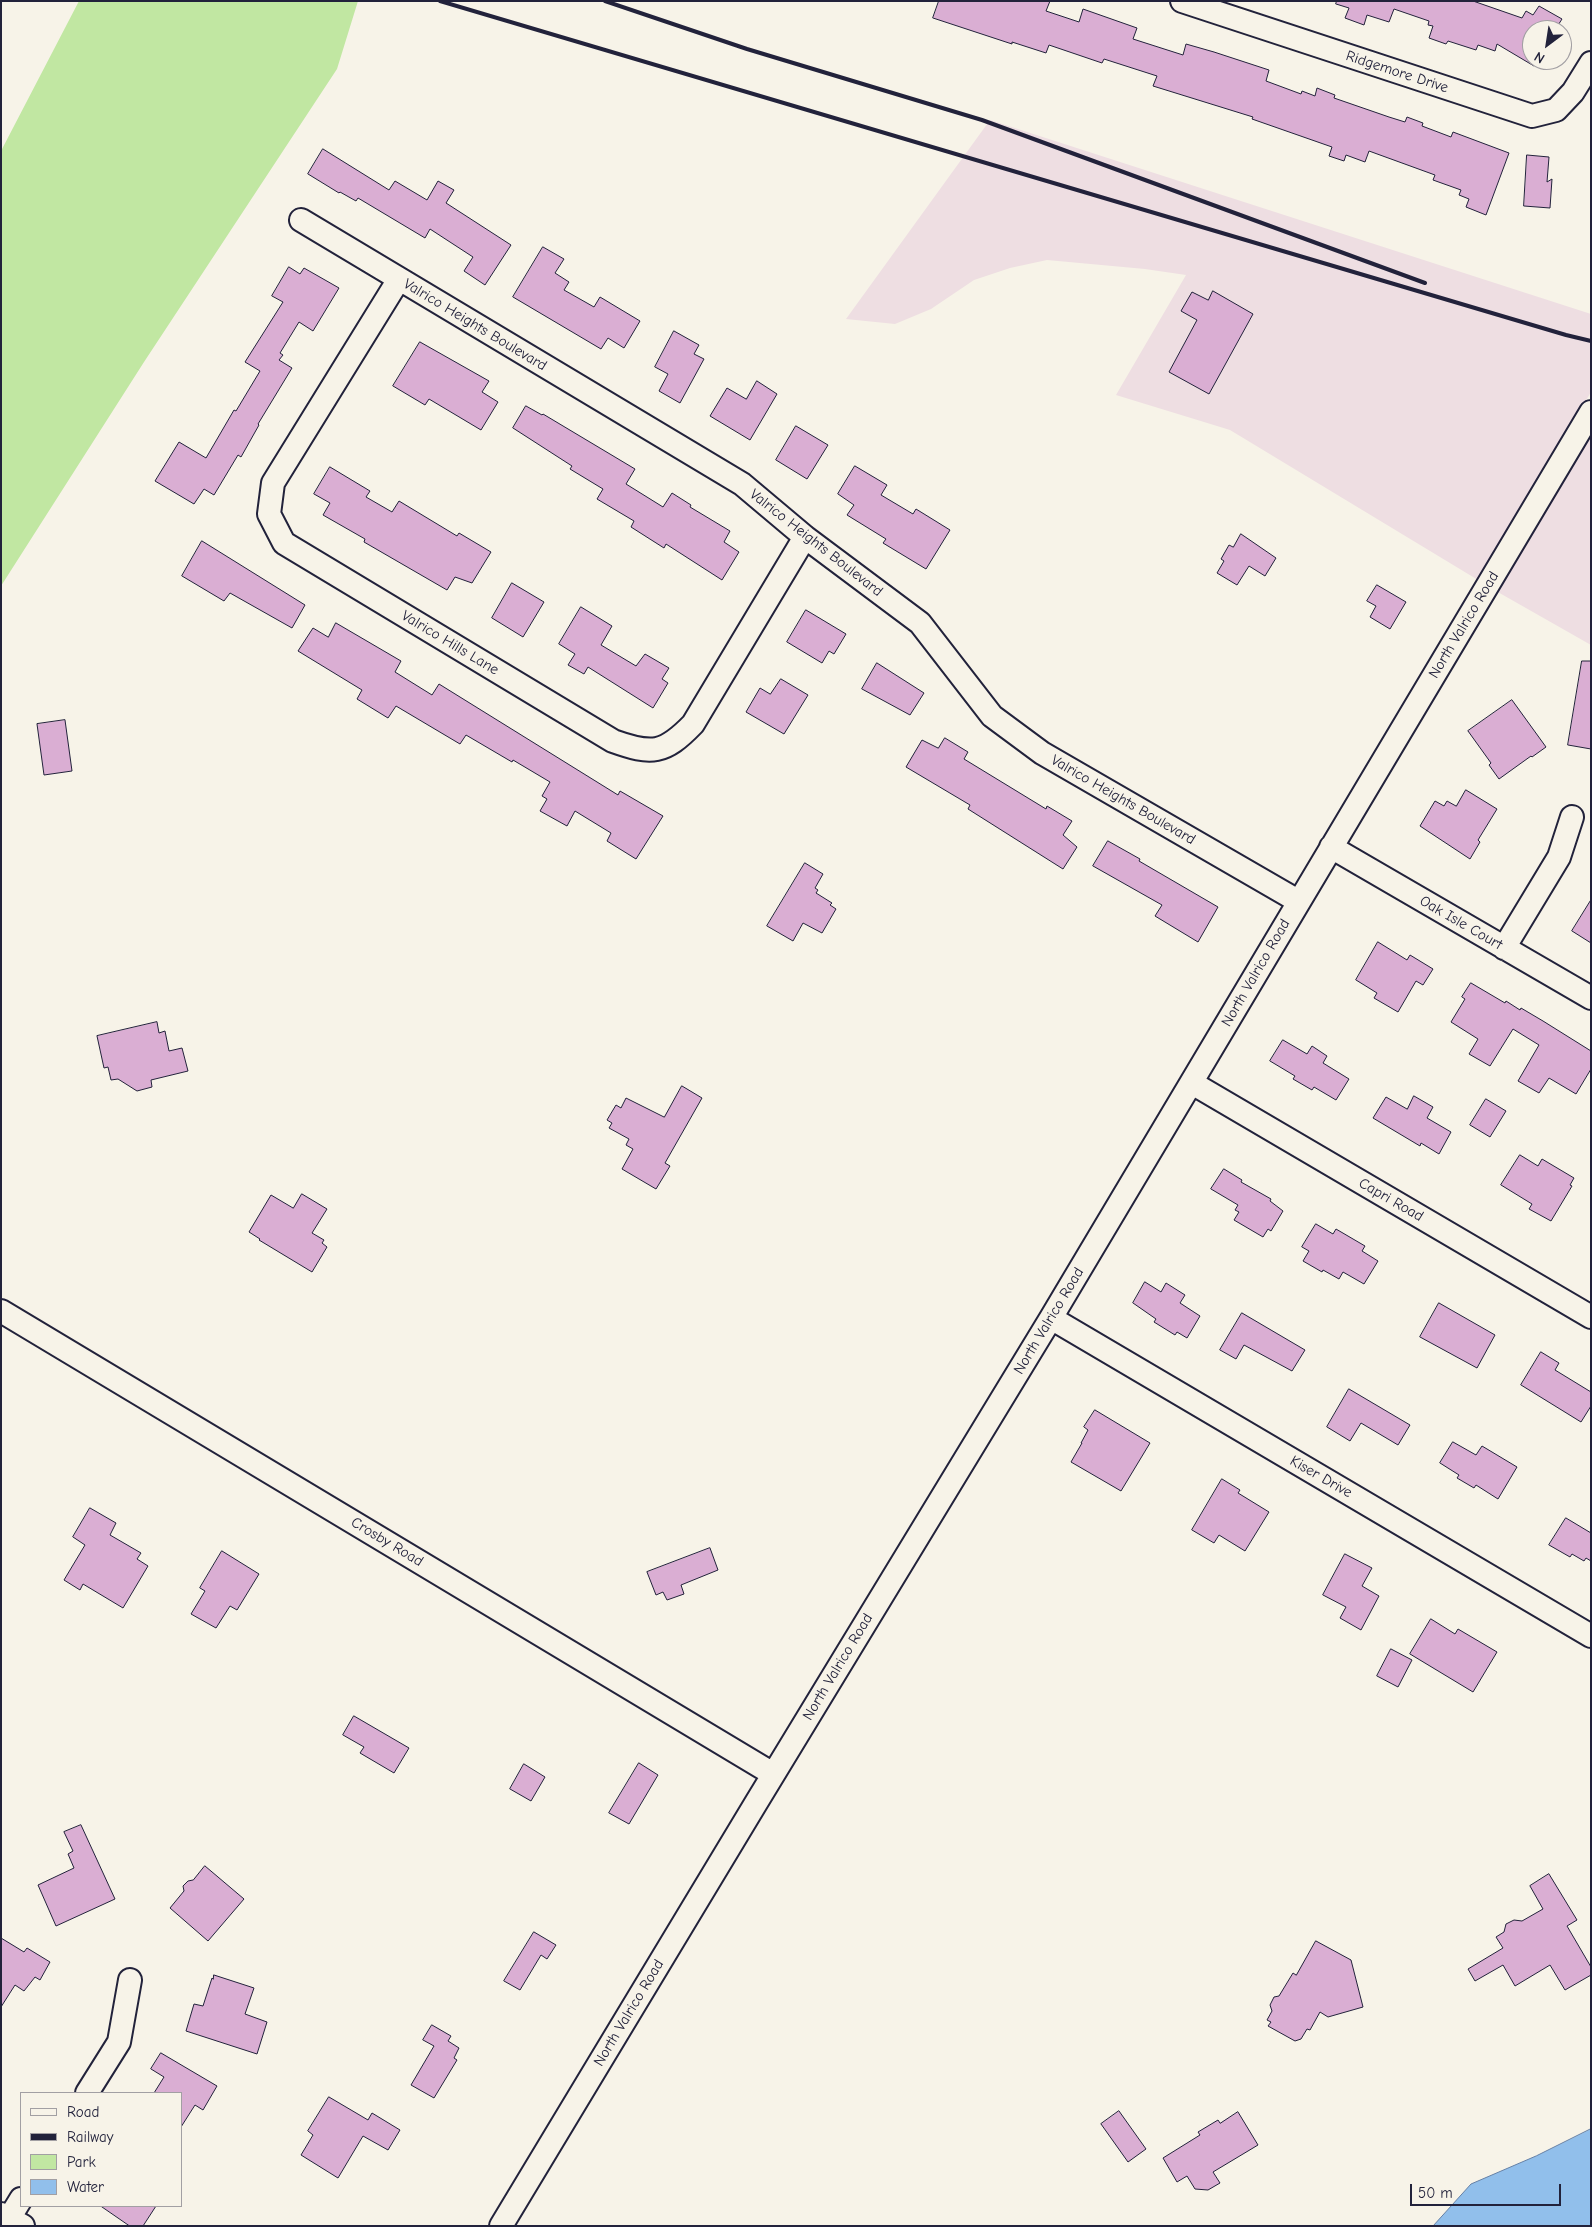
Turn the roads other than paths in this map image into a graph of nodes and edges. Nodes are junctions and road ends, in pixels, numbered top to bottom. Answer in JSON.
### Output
{"nodes":[{"id":1,"x":1182,"y":1,"type":"edge"},
{"id":2,"x":1591,"y":63,"type":"edge"},
{"id":3,"x":302,"y":220,"type":"dead end"},
{"id":4,"x":399,"y":279,"type":"junction"},
{"id":5,"x":1591,"y":412,"type":"edge"},
{"id":6,"x":805,"y":537,"type":"junction"},
{"id":7,"x":1572,"y":818,"type":"dead end"},
{"id":8,"x":1331,"y":847,"type":"junction"},
{"id":9,"x":1298,"y":901,"type":"junction"},
{"id":10,"x":1504,"y":948,"type":"junction"},
{"id":11,"x":1591,"y":998,"type":"edge"},
{"id":12,"x":1192,"y":1083,"type":"junction"},
{"id":13,"x":1,"y":1311,"type":"edge"},
{"id":14,"x":1591,"y":1317,"type":"edge"},
{"id":15,"x":1051,"y":1318,"type":"junction"},
{"id":16,"x":1591,"y":1636,"type":"edge"},
{"id":17,"x":773,"y":1774,"type":"junction"},
{"id":18,"x":130,"y":1980,"type":"dead end"},
{"id":19,"x":88,"y":2092,"type":"edge"},
{"id":20,"x":20,"y":2200,"type":"edge"},
{"id":21,"x":11,"y":2219,"type":"edge"},
{"id":22,"x":501,"y":2226,"type":"edge"}],
"edges":[{"from":1,"to":2,"type":"street","name":"Ridgemore Drive"},
{"from":3,"to":4,"type":"street","name":"Valrico Heights Boulevard"},
{"from":4,"to":6,"type":"street","name":"Valrico Heights Boulevard"},
{"from":4,"to":6,"type":"street","name":"Valrico Hills Lane"},
{"from":5,"to":8,"type":"street","name":"North Valrico Road"},
{"from":6,"to":9,"type":"street","name":"Valrico Heights Boulevard"},
{"from":7,"to":10,"type":"street"},
{"from":8,"to":9,"type":"street","name":"North Valrico Road"},
{"from":8,"to":10,"type":"street","name":"Oak Isle Court"},
{"from":9,"to":12,"type":"street","name":"North Valrico Road"},
{"from":10,"to":11,"type":"street","name":"Oak Isle Court"},
{"from":12,"to":14,"type":"street","name":"Capri Road"},
{"from":12,"to":15,"type":"street","name":"North Valrico Road"},
{"from":13,"to":17,"type":"street","name":"Crosby Road"},
{"from":15,"to":16,"type":"street","name":"Kiser Drive"},
{"from":15,"to":17,"type":"street","name":"North Valrico Road"},
{"from":17,"to":22,"type":"street","name":"North Valrico Road"},
{"from":18,"to":19,"type":"street"},
{"from":20,"to":21,"type":"street"}]}
